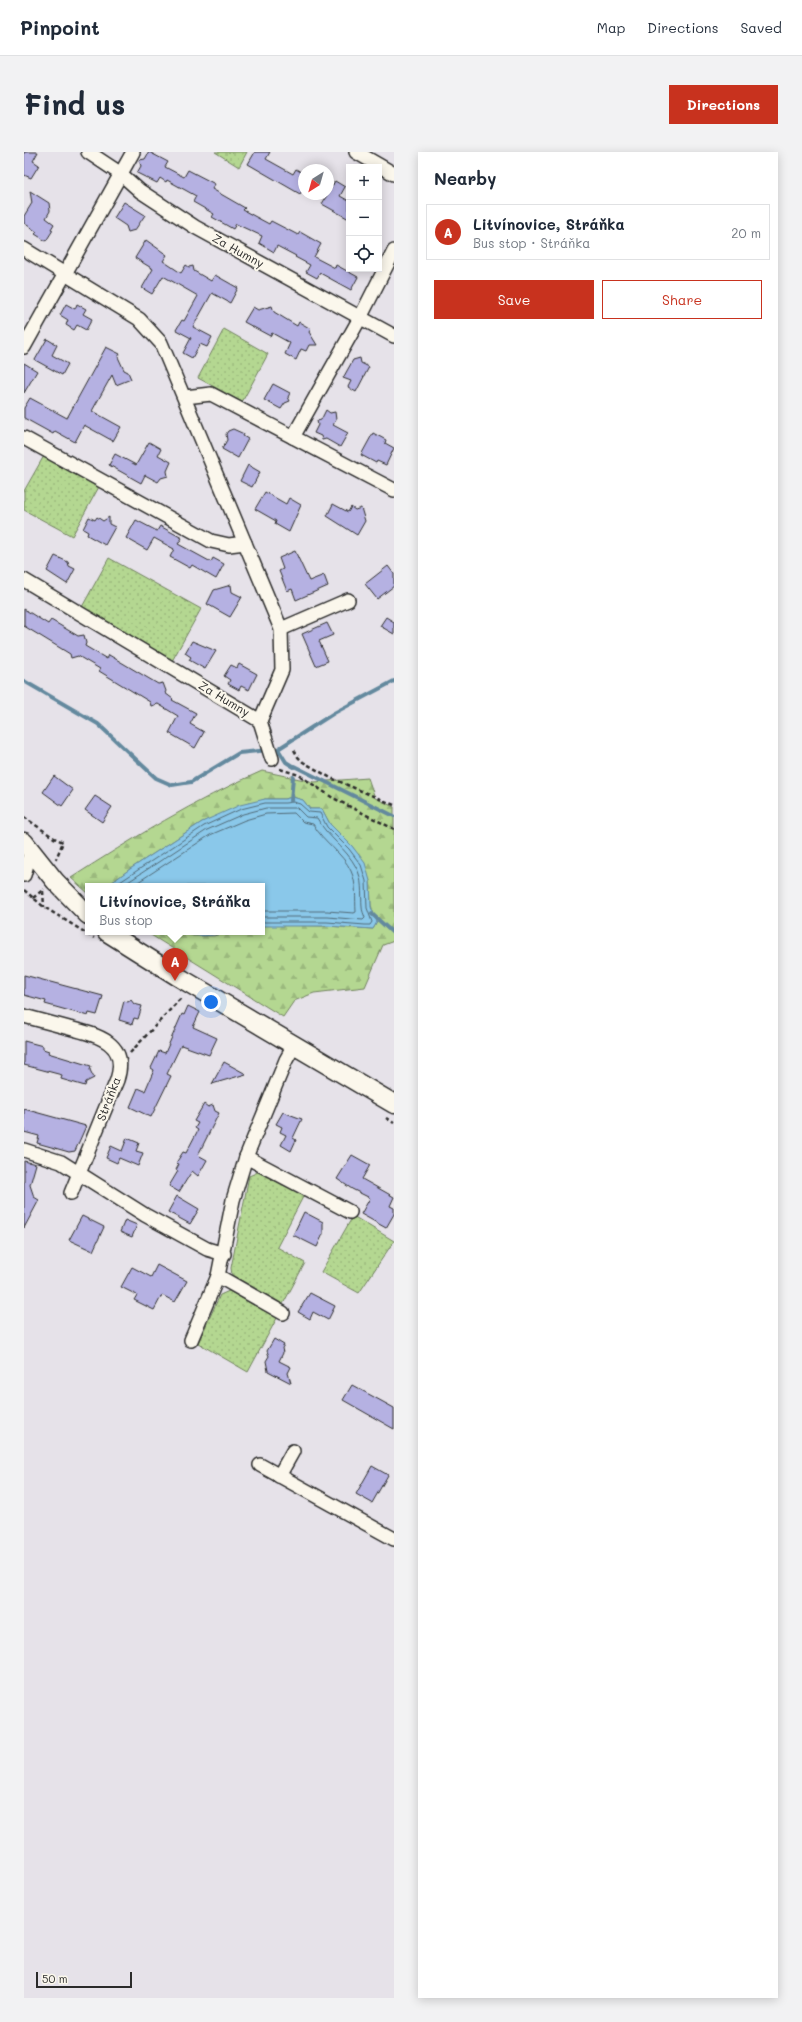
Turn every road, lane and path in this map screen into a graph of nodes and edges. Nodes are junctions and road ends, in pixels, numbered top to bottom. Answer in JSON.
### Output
{"nodes":[{"id":1,"x":88,"y":152,"type":"edge"},
{"id":2,"x":133,"y":152,"type":"edge"},
{"id":3,"x":356,"y":152,"type":"edge"},
{"id":4,"x":121,"y":174,"type":"junction"},
{"id":5,"x":394,"y":174,"type":"edge"},
{"id":6,"x":24,"y":249,"type":"edge"},
{"id":7,"x":394,"y":251,"type":"edge"},
{"id":8,"x":64,"y":274,"type":"junction"},
{"id":9,"x":360,"y":318,"type":"junction"},
{"id":10,"x":394,"y":336,"type":"edge"},
{"id":11,"x":24,"y":347,"type":"edge"},
{"id":12,"x":184,"y":397,"type":"junction"},
{"id":13,"x":293,"y":437,"type":"junction"},
{"id":14,"x":24,"y":438,"type":"edge"},
{"id":15,"x":394,"y":490,"type":"edge"},
{"id":16,"x":245,"y":543,"type":"junction"},
{"id":17,"x":24,"y":580,"type":"edge"},
{"id":18,"x":348,"y":600,"type":"dead end"},
{"id":19,"x":281,"y":628,"type":"junction"},
{"id":20,"x":260,"y":721,"type":"junction"},
{"id":21,"x":294,"y":750,"type":"dead end"},
{"id":22,"x":274,"y":764,"type":"joint"},
{"id":23,"x":394,"y":806,"type":"edge"},
{"id":24,"x":24,"y":817,"type":"edge"},
{"id":25,"x":394,"y":829,"type":"edge"},
{"id":26,"x":27,"y":846,"type":"edge"},
{"id":27,"x":61,"y":846,"type":"dead end"},
{"id":28,"x":24,"y":875,"type":"edge"},
{"id":29,"x":43,"y":890,"type":"dead end"},
{"id":30,"x":44,"y":907,"type":"dead end"},
{"id":31,"x":85,"y":912,"type":"edge"},
{"id":32,"x":112,"y":935,"type":"edge"},
{"id":33,"x":184,"y":995,"type":"dead end"},
{"id":34,"x":24,"y":1016,"type":"edge"},
{"id":35,"x":295,"y":1044,"type":"junction"},
{"id":36,"x":119,"y":1060,"type":"junction"},
{"id":37,"x":394,"y":1104,"type":"edge"},
{"id":38,"x":24,"y":1150,"type":"edge"},
{"id":39,"x":246,"y":1158,"type":"junction"},
{"id":40,"x":79,"y":1172,"type":"junction"},
{"id":41,"x":71,"y":1193,"type":"dead end"},
{"id":42,"x":350,"y":1212,"type":"dead end"},
{"id":43,"x":224,"y":1254,"type":"junction"},
{"id":44,"x":218,"y":1276,"type":"junction"},
{"id":45,"x":284,"y":1313,"type":"dead end"},
{"id":46,"x":191,"y":1340,"type":"dead end"},
{"id":47,"x":293,"y":1451,"type":"dead end"},
{"id":48,"x":260,"y":1465,"type":"dead end"},
{"id":49,"x":279,"y":1476,"type":"junction"},
{"id":50,"x":394,"y":1539,"type":"edge"}],
"edges":[{"from":1,"to":4,"type":"street","name":"Za Humny"},
{"from":2,"to":4,"type":"street"},
{"from":3,"to":5,"type":"street"},
{"from":4,"to":8,"type":"street"},
{"from":4,"to":9,"type":"street","name":"Za Humny"},
{"from":6,"to":8,"type":"street","name":"Za Humny"},
{"from":7,"to":9,"type":"street"},
{"from":8,"to":11,"type":"street"},
{"from":8,"to":12,"type":"street","name":"Za Humny"},
{"from":9,"to":10,"type":"street","name":"Za Humny"},
{"from":9,"to":13,"type":"street"},
{"from":12,"to":13,"type":"street"},
{"from":12,"to":16,"type":"street","name":"Za Humny"},
{"from":13,"to":15,"type":"street"},
{"from":14,"to":16,"type":"street"},
{"from":16,"to":19,"type":"street","name":"Za Humny"},
{"from":17,"to":20,"type":"street","name":"Za Humny"},
{"from":18,"to":19,"type":"street"},
{"from":19,"to":20,"type":"street","name":"Za Humny"},
{"from":20,"to":22,"type":"street"},
{"from":21,"to":23,"type":"path"},
{"from":22,"to":25,"type":"path"},
{"from":24,"to":27,"type":"path"},
{"from":26,"to":28,"type":"street"},
{"from":26,"to":31,"type":"street"},
{"from":29,"to":30,"type":"path"},
{"from":32,"to":35,"type":"street"},
{"from":33,"to":36,"type":"path"},
{"from":34,"to":36,"type":"street","name":"Stráňka"},
{"from":35,"to":37,"type":"street"},
{"from":35,"to":39,"type":"street"},
{"from":36,"to":40,"type":"street","name":"Stráňka"},
{"from":38,"to":40,"type":"street"},
{"from":39,"to":42,"type":"street"},
{"from":39,"to":43,"type":"street"},
{"from":40,"to":41,"type":"street","name":"Stráňka"},
{"from":40,"to":43,"type":"street"},
{"from":43,"to":44,"type":"street"},
{"from":44,"to":45,"type":"street"},
{"from":44,"to":46,"type":"street"},
{"from":47,"to":49,"type":"street"},
{"from":48,"to":49,"type":"street"},
{"from":49,"to":50,"type":"street"}]}
